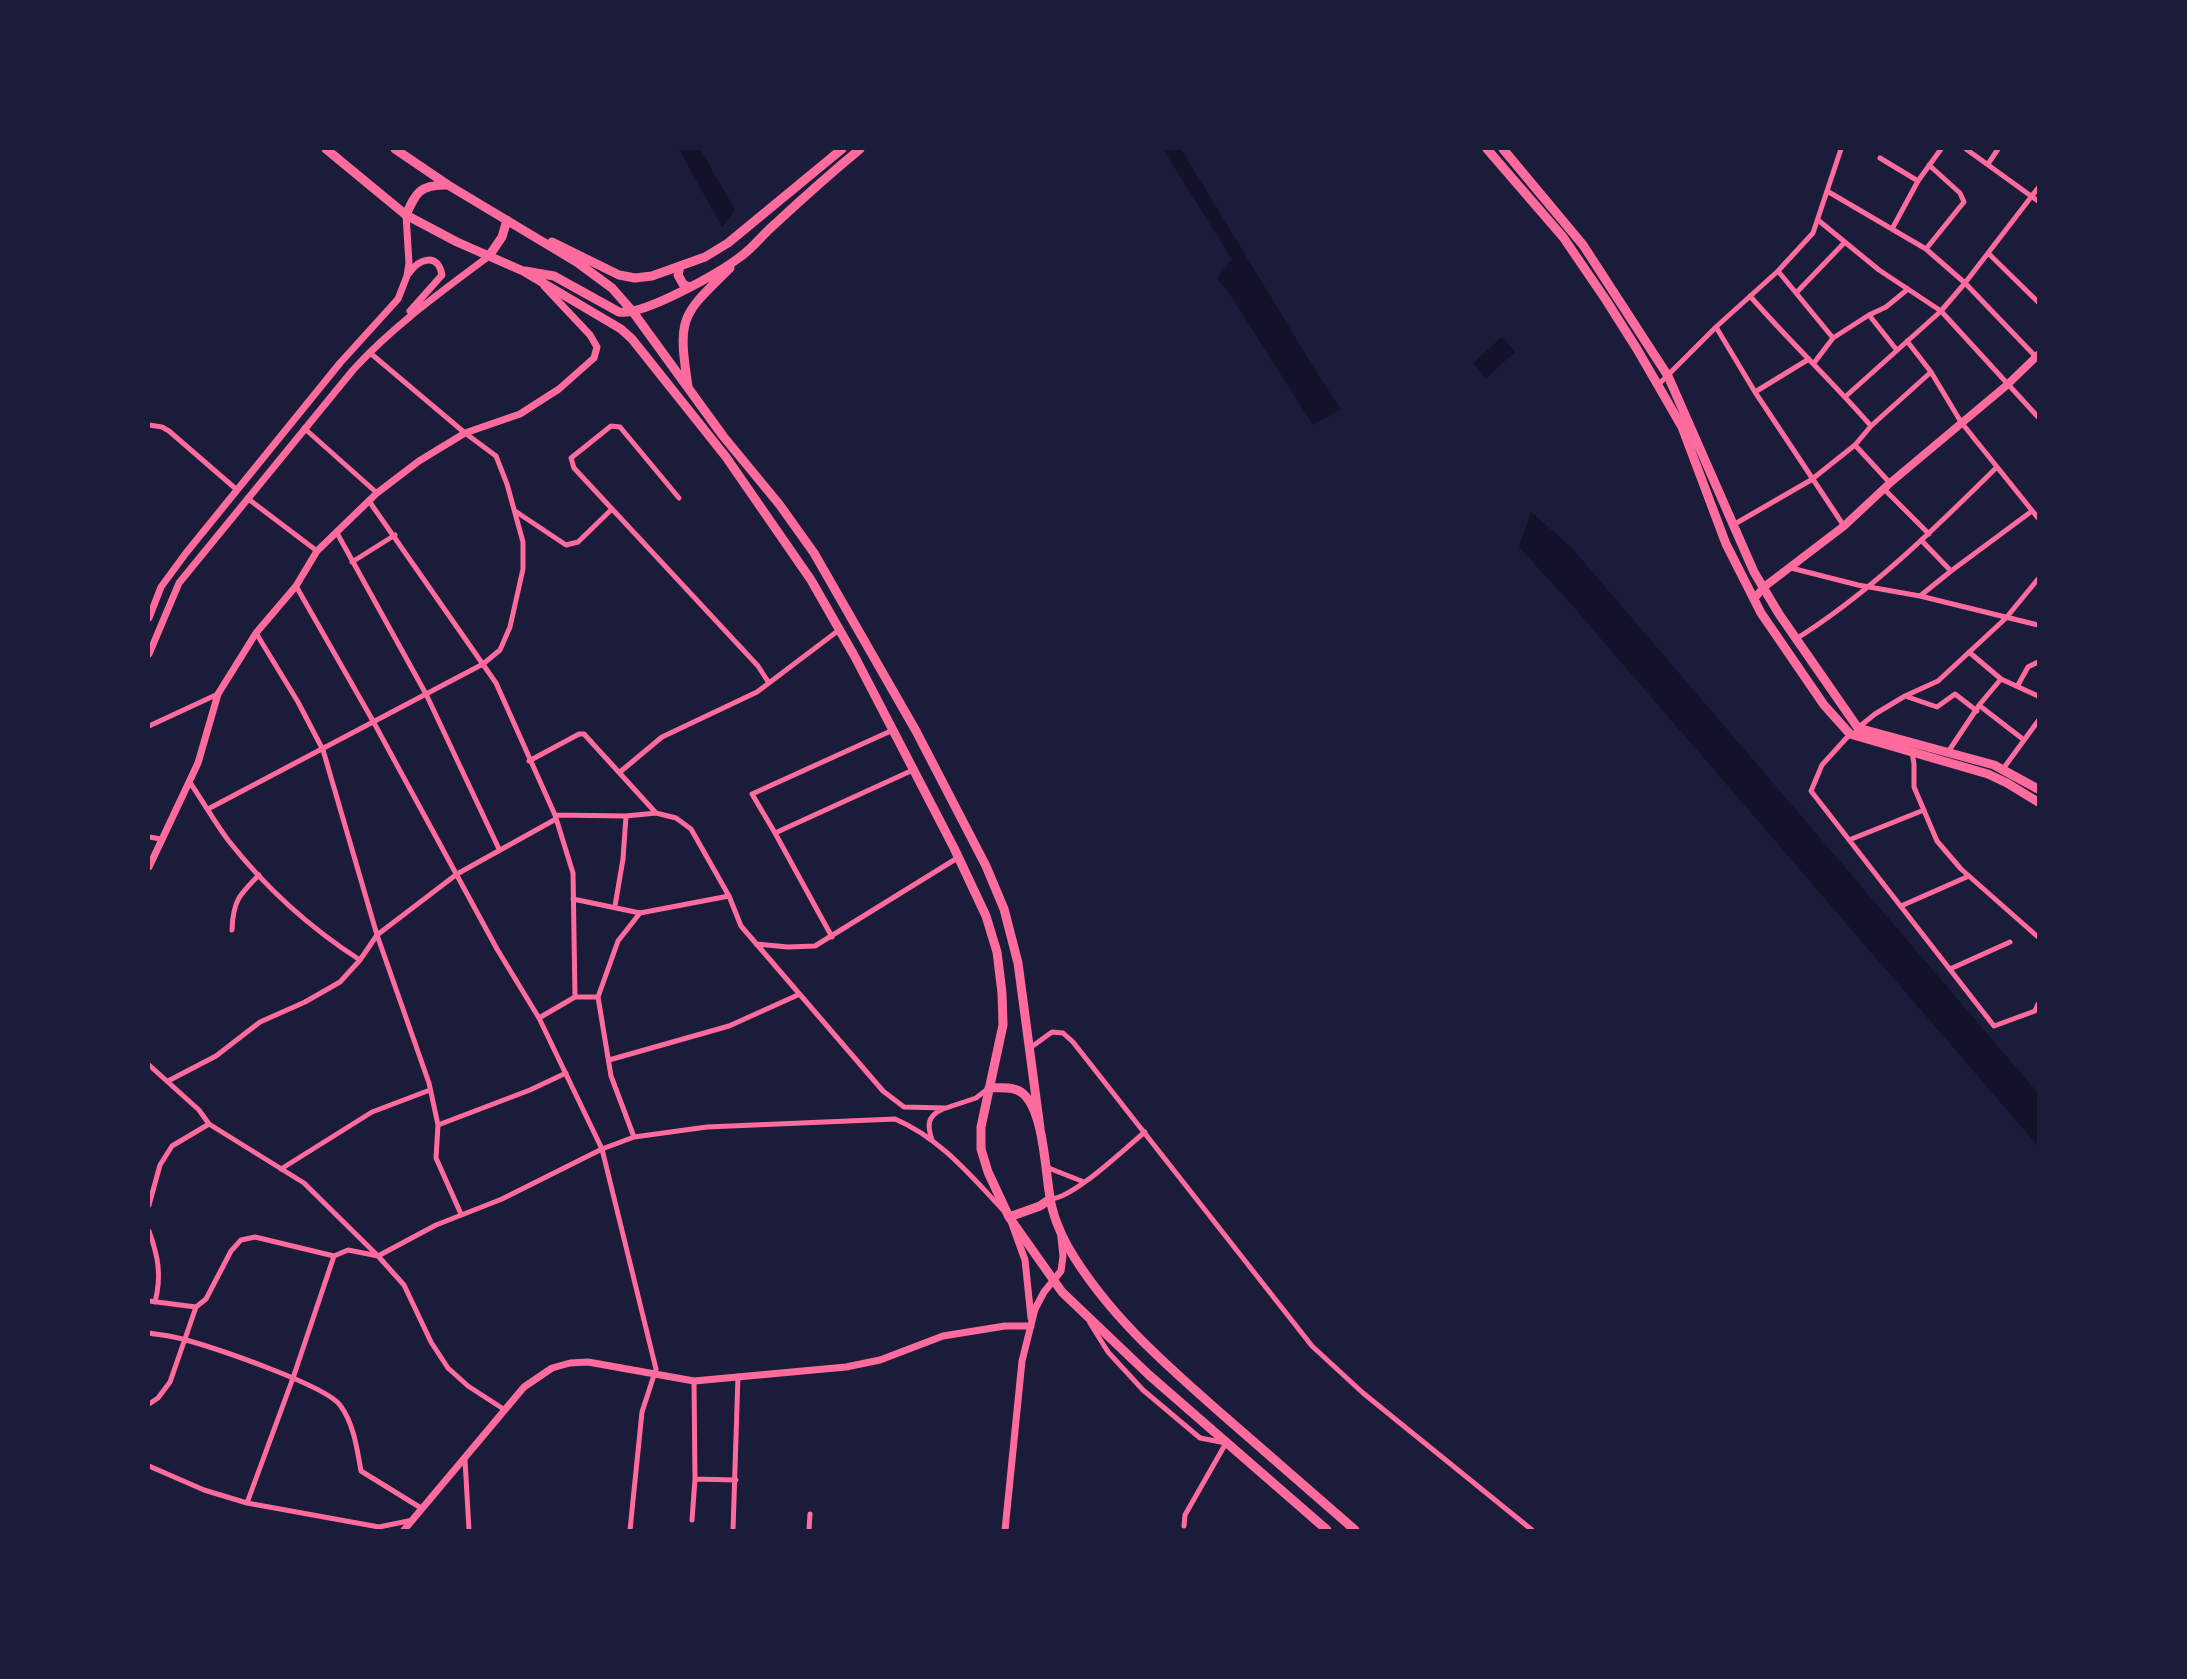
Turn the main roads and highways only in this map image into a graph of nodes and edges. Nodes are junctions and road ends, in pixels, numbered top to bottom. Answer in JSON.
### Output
{"nodes":[{"id":1,"x":326,"y":149,"type":"edge"},
{"id":2,"x":395,"y":149,"type":"edge"},
{"id":3,"x":842,"y":149,"type":"edge"},
{"id":4,"x":860,"y":149,"type":"edge"},
{"id":5,"x":1487,"y":149,"type":"edge"},
{"id":6,"x":1505,"y":149,"type":"edge"},
{"id":7,"x":448,"y":185,"type":"junction"},
{"id":8,"x":406,"y":215,"type":"junction"},
{"id":9,"x":507,"y":220,"type":"junction"},
{"id":10,"x":531,"y":234,"type":"junction"},
{"id":11,"x":489,"y":256,"type":"junction"},
{"id":12,"x":742,"y":257,"type":"junction"},
{"id":13,"x":680,"y":266,"type":"junction"},
{"id":14,"x":523,"y":271,"type":"junction"},
{"id":15,"x":689,"y":287,"type":"junction"},
{"id":16,"x":633,"y":312,"type":"junction"},
{"id":17,"x":2037,"y":356,"type":"edge"},
{"id":18,"x":688,"y":387,"type":"junction"},
{"id":19,"x":1764,"y":587,"type":"junction"},
{"id":20,"x":1754,"y":599,"type":"junction"},
{"id":21,"x":2038,"y":789,"type":"edge"},
{"id":22,"x":2038,"y":803,"type":"edge"},
{"id":23,"x":989,"y":1088,"type":"junction"},
{"id":24,"x":1040,"y":1128,"type":"junction"},
{"id":25,"x":1050,"y":1199,"type":"junction"},
{"id":26,"x":1009,"y":1217,"type":"junction"},
{"id":27,"x":1327,"y":1530,"type":"edge"},
{"id":28,"x":1355,"y":1530,"type":"edge"}],
"edges":[{"from":1,"to":8,"type":"main road"},
{"from":2,"to":7,"type":"main road"},
{"from":3,"to":13,"type":"main road"},
{"from":4,"to":12,"type":"main road"},
{"from":5,"to":20,"type":"main road"},
{"from":6,"to":19,"type":"main road"},
{"from":7,"to":8,"type":"main road"},
{"from":7,"to":9,"type":"main road"},
{"from":8,"to":11,"type":"main road"},
{"from":9,"to":10,"type":"main road"},
{"from":9,"to":11,"type":"main road"},
{"from":10,"to":13,"type":"main road"},
{"from":10,"to":16,"type":"main road"},
{"from":11,"to":14,"type":"main road"},
{"from":12,"to":15,"type":"main road"},
{"from":12,"to":18,"type":"main road"},
{"from":13,"to":15,"type":"main road"},
{"from":14,"to":16,"type":"main road"},
{"from":14,"to":23,"type":"main road"},
{"from":15,"to":16,"type":"main road"},
{"from":16,"to":18,"type":"main road"},
{"from":17,"to":19,"type":"main road"},
{"from":18,"to":24,"type":"main road"},
{"from":19,"to":20,"type":"main road"},
{"from":19,"to":21,"type":"main road"},
{"from":20,"to":22,"type":"main road"},
{"from":23,"to":24,"type":"main road"},
{"from":23,"to":26,"type":"main road"},
{"from":24,"to":25,"type":"main road"},
{"from":25,"to":26,"type":"main road"},
{"from":25,"to":28,"type":"main road"},
{"from":26,"to":27,"type":"main road"}]}
